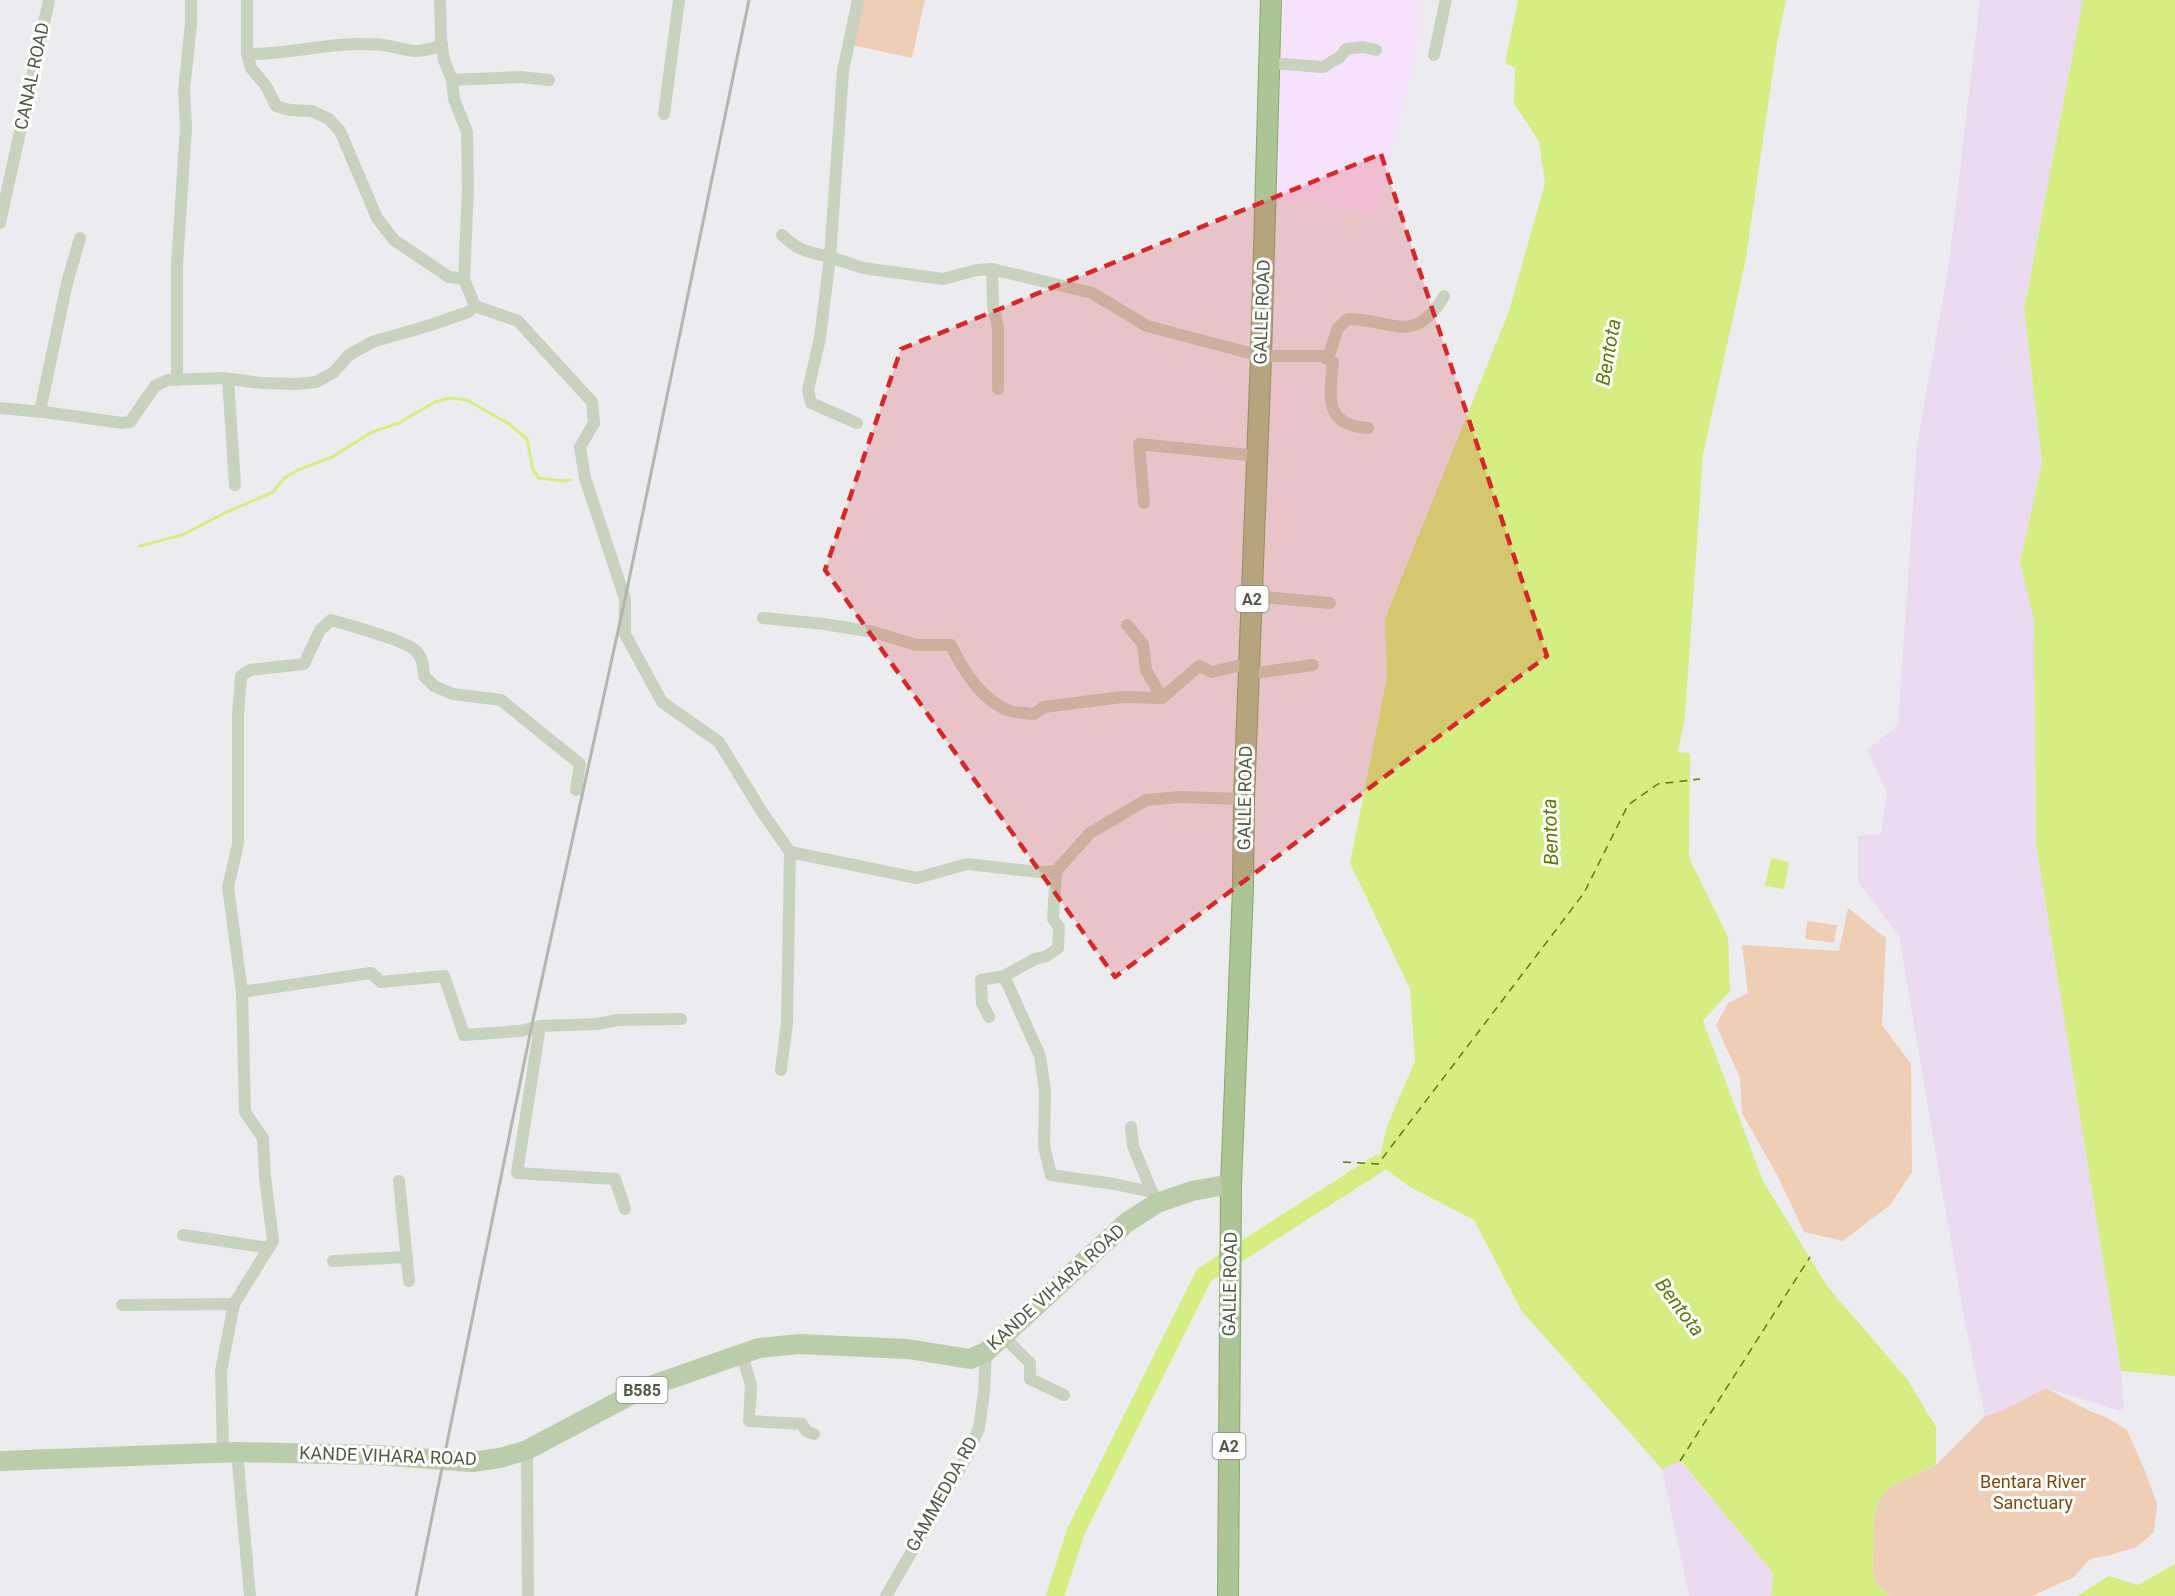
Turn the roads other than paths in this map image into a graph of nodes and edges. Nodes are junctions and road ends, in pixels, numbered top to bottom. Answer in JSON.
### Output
{"nodes":[{"id":1,"x":49,"y":0,"type":"edge"},
{"id":2,"x":190,"y":0,"type":"edge"},
{"id":3,"x":247,"y":0,"type":"edge"},
{"id":4,"x":440,"y":0,"type":"edge"},
{"id":5,"x":679,"y":0,"type":"edge"},
{"id":6,"x":858,"y":0,"type":"edge"},
{"id":7,"x":1271,"y":0,"type":"edge"},
{"id":8,"x":1446,"y":0,"type":"edge"},
{"id":9,"x":441,"y":45,"type":"junction"},
{"id":10,"x":1376,"y":50,"type":"dead end"},
{"id":11,"x":247,"y":54,"type":"junction"},
{"id":12,"x":1434,"y":55,"type":"dead end"},
{"id":13,"x":1269,"y":63,"type":"junction"},
{"id":14,"x":452,"y":80,"type":"junction"},
{"id":15,"x":549,"y":80,"type":"dead end"},
{"id":16,"x":664,"y":114,"type":"dead end"},
{"id":17,"x":0,"y":223,"type":"edge"},
{"id":18,"x":782,"y":235,"type":"dead end"},
{"id":19,"x":80,"y":238,"type":"dead end"},
{"id":20,"x":830,"y":257,"type":"junction"},
{"id":21,"x":992,"y":269,"type":"junction"},
{"id":22,"x":464,"y":279,"type":"junction"},
{"id":23,"x":1444,"y":296,"type":"dead end"},
{"id":24,"x":475,"y":306,"type":"junction"},
{"id":25,"x":1261,"y":356,"type":"junction"},
{"id":26,"x":1328,"y":358,"type":"junction"},
{"id":27,"x":228,"y":379,"type":"junction"},
{"id":28,"x":177,"y":380,"type":"junction"},
{"id":29,"x":998,"y":389,"type":"dead end"},
{"id":30,"x":0,"y":408,"type":"edge"},
{"id":31,"x":40,"y":411,"type":"junction"},
{"id":32,"x":857,"y":423,"type":"dead end"},
{"id":33,"x":1368,"y":428,"type":"dead end"},
{"id":34,"x":1257,"y":456,"type":"junction"},
{"id":35,"x":234,"y":486,"type":"dead end"},
{"id":36,"x":1144,"y":503,"type":"dead end"},
{"id":37,"x":1252,"y":596,"type":"junction"},
{"id":38,"x":1330,"y":603,"type":"dead end"},
{"id":39,"x":763,"y":618,"type":"dead end"},
{"id":40,"x":1127,"y":625,"type":"dead end"},
{"id":41,"x":1313,"y":665,"type":"dead end"},
{"id":42,"x":1249,"y":668,"type":"junction"},
{"id":43,"x":1162,"y":699,"type":"junction"},
{"id":44,"x":576,"y":790,"type":"dead end"},
{"id":45,"x":1244,"y":799,"type":"junction"},
{"id":46,"x":790,"y":852,"type":"junction"},
{"id":47,"x":1056,"y":871,"type":"junction"},
{"id":48,"x":1004,"y":976,"type":"junction"},
{"id":49,"x":242,"y":992,"type":"junction"},
{"id":50,"x":989,"y":1017,"type":"dead end"},
{"id":51,"x":681,"y":1019,"type":"dead end"},
{"id":52,"x":540,"y":1026,"type":"junction"},
{"id":53,"x":781,"y":1070,"type":"dead end"},
{"id":54,"x":1131,"y":1127,"type":"dead end"},
{"id":55,"x":399,"y":1181,"type":"dead end"},
{"id":56,"x":1231,"y":1191,"type":"junction"},
{"id":57,"x":1154,"y":1198,"type":"junction"},
{"id":58,"x":625,"y":1209,"type":"dead end"},
{"id":59,"x":183,"y":1235,"type":"dead end"},
{"id":60,"x":269,"y":1248,"type":"junction"},
{"id":61,"x":406,"y":1257,"type":"junction"},
{"id":62,"x":333,"y":1261,"type":"dead end"},
{"id":63,"x":409,"y":1281,"type":"dead end"},
{"id":64,"x":234,"y":1304,"type":"junction"},
{"id":65,"x":122,"y":1305,"type":"dead end"},
{"id":66,"x":1003,"y":1336,"type":"junction"},
{"id":67,"x":986,"y":1352,"type":"junction"},
{"id":68,"x":742,"y":1354,"type":"junction"},
{"id":69,"x":1064,"y":1395,"type":"dead end"},
{"id":70,"x":814,"y":1434,"type":"dead end"},
{"id":71,"x":527,"y":1450,"type":"junction"},
{"id":72,"x":230,"y":1452,"type":"junction"},
{"id":73,"x":0,"y":1461,"type":"edge"},
{"id":74,"x":250,"y":1596,"type":"edge"},
{"id":75,"x":528,"y":1596,"type":"edge"},
{"id":76,"x":886,"y":1596,"type":"edge"},
{"id":77,"x":1228,"y":1596,"type":"edge"}],
"edges":[{"from":1,"to":17,"type":"street","name":"CANAL ROAD"},
{"from":2,"to":28,"type":"street"},
{"from":3,"to":11,"type":"street"},
{"from":4,"to":9,"type":"street"},
{"from":5,"to":16,"type":"street"},
{"from":6,"to":20,"type":"street"},
{"from":7,"to":13,"type":"highway","name":"GALLE ROAD","number":"A2"},
{"from":8,"to":12,"type":"street"},
{"from":9,"to":11,"type":"street"},
{"from":9,"to":14,"type":"street"},
{"from":10,"to":13,"type":"street"},
{"from":11,"to":22,"type":"street"},
{"from":13,"to":25,"type":"highway","name":"GALLE ROAD","number":"A2"},
{"from":14,"to":15,"type":"street"},
{"from":14,"to":22,"type":"street"},
{"from":18,"to":20,"type":"street"},
{"from":19,"to":31,"type":"street"},
{"from":20,"to":21,"type":"street"},
{"from":20,"to":32,"type":"street"},
{"from":21,"to":25,"type":"street"},
{"from":21,"to":29,"type":"street"},
{"from":22,"to":24,"type":"street"},
{"from":23,"to":26,"type":"street"},
{"from":24,"to":27,"type":"street"},
{"from":24,"to":46,"type":"street"},
{"from":25,"to":26,"type":"street"},
{"from":25,"to":34,"type":"highway","name":"GALLE ROAD","number":"A2"},
{"from":26,"to":33,"type":"street"},
{"from":27,"to":28,"type":"street"},
{"from":27,"to":35,"type":"street"},
{"from":28,"to":31,"type":"street"},
{"from":30,"to":31,"type":"street"},
{"from":34,"to":36,"type":"street"},
{"from":34,"to":37,"type":"highway","name":"GALLE ROAD","number":"A2"},
{"from":37,"to":38,"type":"street"},
{"from":37,"to":42,"type":"highway","name":"GALLE ROAD","number":"A2"},
{"from":39,"to":43,"type":"street"},
{"from":40,"to":43,"type":"street"},
{"from":41,"to":42,"type":"street"},
{"from":42,"to":43,"type":"street"},
{"from":42,"to":45,"type":"highway","name":"GALLE ROAD","number":"A2"},
{"from":44,"to":49,"type":"street"},
{"from":45,"to":47,"type":"street"},
{"from":45,"to":56,"type":"highway","name":"GALLE ROAD","number":"A2"},
{"from":46,"to":47,"type":"street"},
{"from":46,"to":53,"type":"street"},
{"from":47,"to":48,"type":"street"},
{"from":48,"to":50,"type":"street"},
{"from":48,"to":57,"type":"street"},
{"from":49,"to":52,"type":"street"},
{"from":49,"to":60,"type":"street"},
{"from":51,"to":52,"type":"street"},
{"from":52,"to":58,"type":"street"},
{"from":54,"to":57,"type":"street"},
{"from":55,"to":61,"type":"street"},
{"from":56,"to":57,"type":"main road","name":"KANDE VIHARA ROAD"},
{"from":56,"to":77,"type":"highway","name":"GALLE ROAD","number":"A2"},
{"from":57,"to":66,"type":"main road","name":"KANDE VIHARA ROAD"},
{"from":59,"to":60,"type":"street"},
{"from":60,"to":64,"type":"street"},
{"from":61,"to":62,"type":"street"},
{"from":61,"to":63,"type":"street"},
{"from":64,"to":65,"type":"street"},
{"from":64,"to":72,"type":"street"},
{"from":66,"to":67,"type":"main road","name":"KANDE VIHARA ROAD"},
{"from":66,"to":69,"type":"street"},
{"from":67,"to":68,"type":"main road","name":"KANDE VIHARA ROAD","number":"B585"},
{"from":67,"to":76,"type":"street","name":"GAMMEDDA RD"},
{"from":68,"to":70,"type":"street"},
{"from":68,"to":71,"type":"main road","name":"KANDE VIHARA ROAD","number":"B585"},
{"from":71,"to":72,"type":"main road","name":"KANDE VIHARA ROAD","number":"B585"},
{"from":71,"to":75,"type":"street"},
{"from":72,"to":73,"type":"main road","name":"KANDE VIHARA ROAD","number":"B585"},
{"from":72,"to":74,"type":"street"}]}
